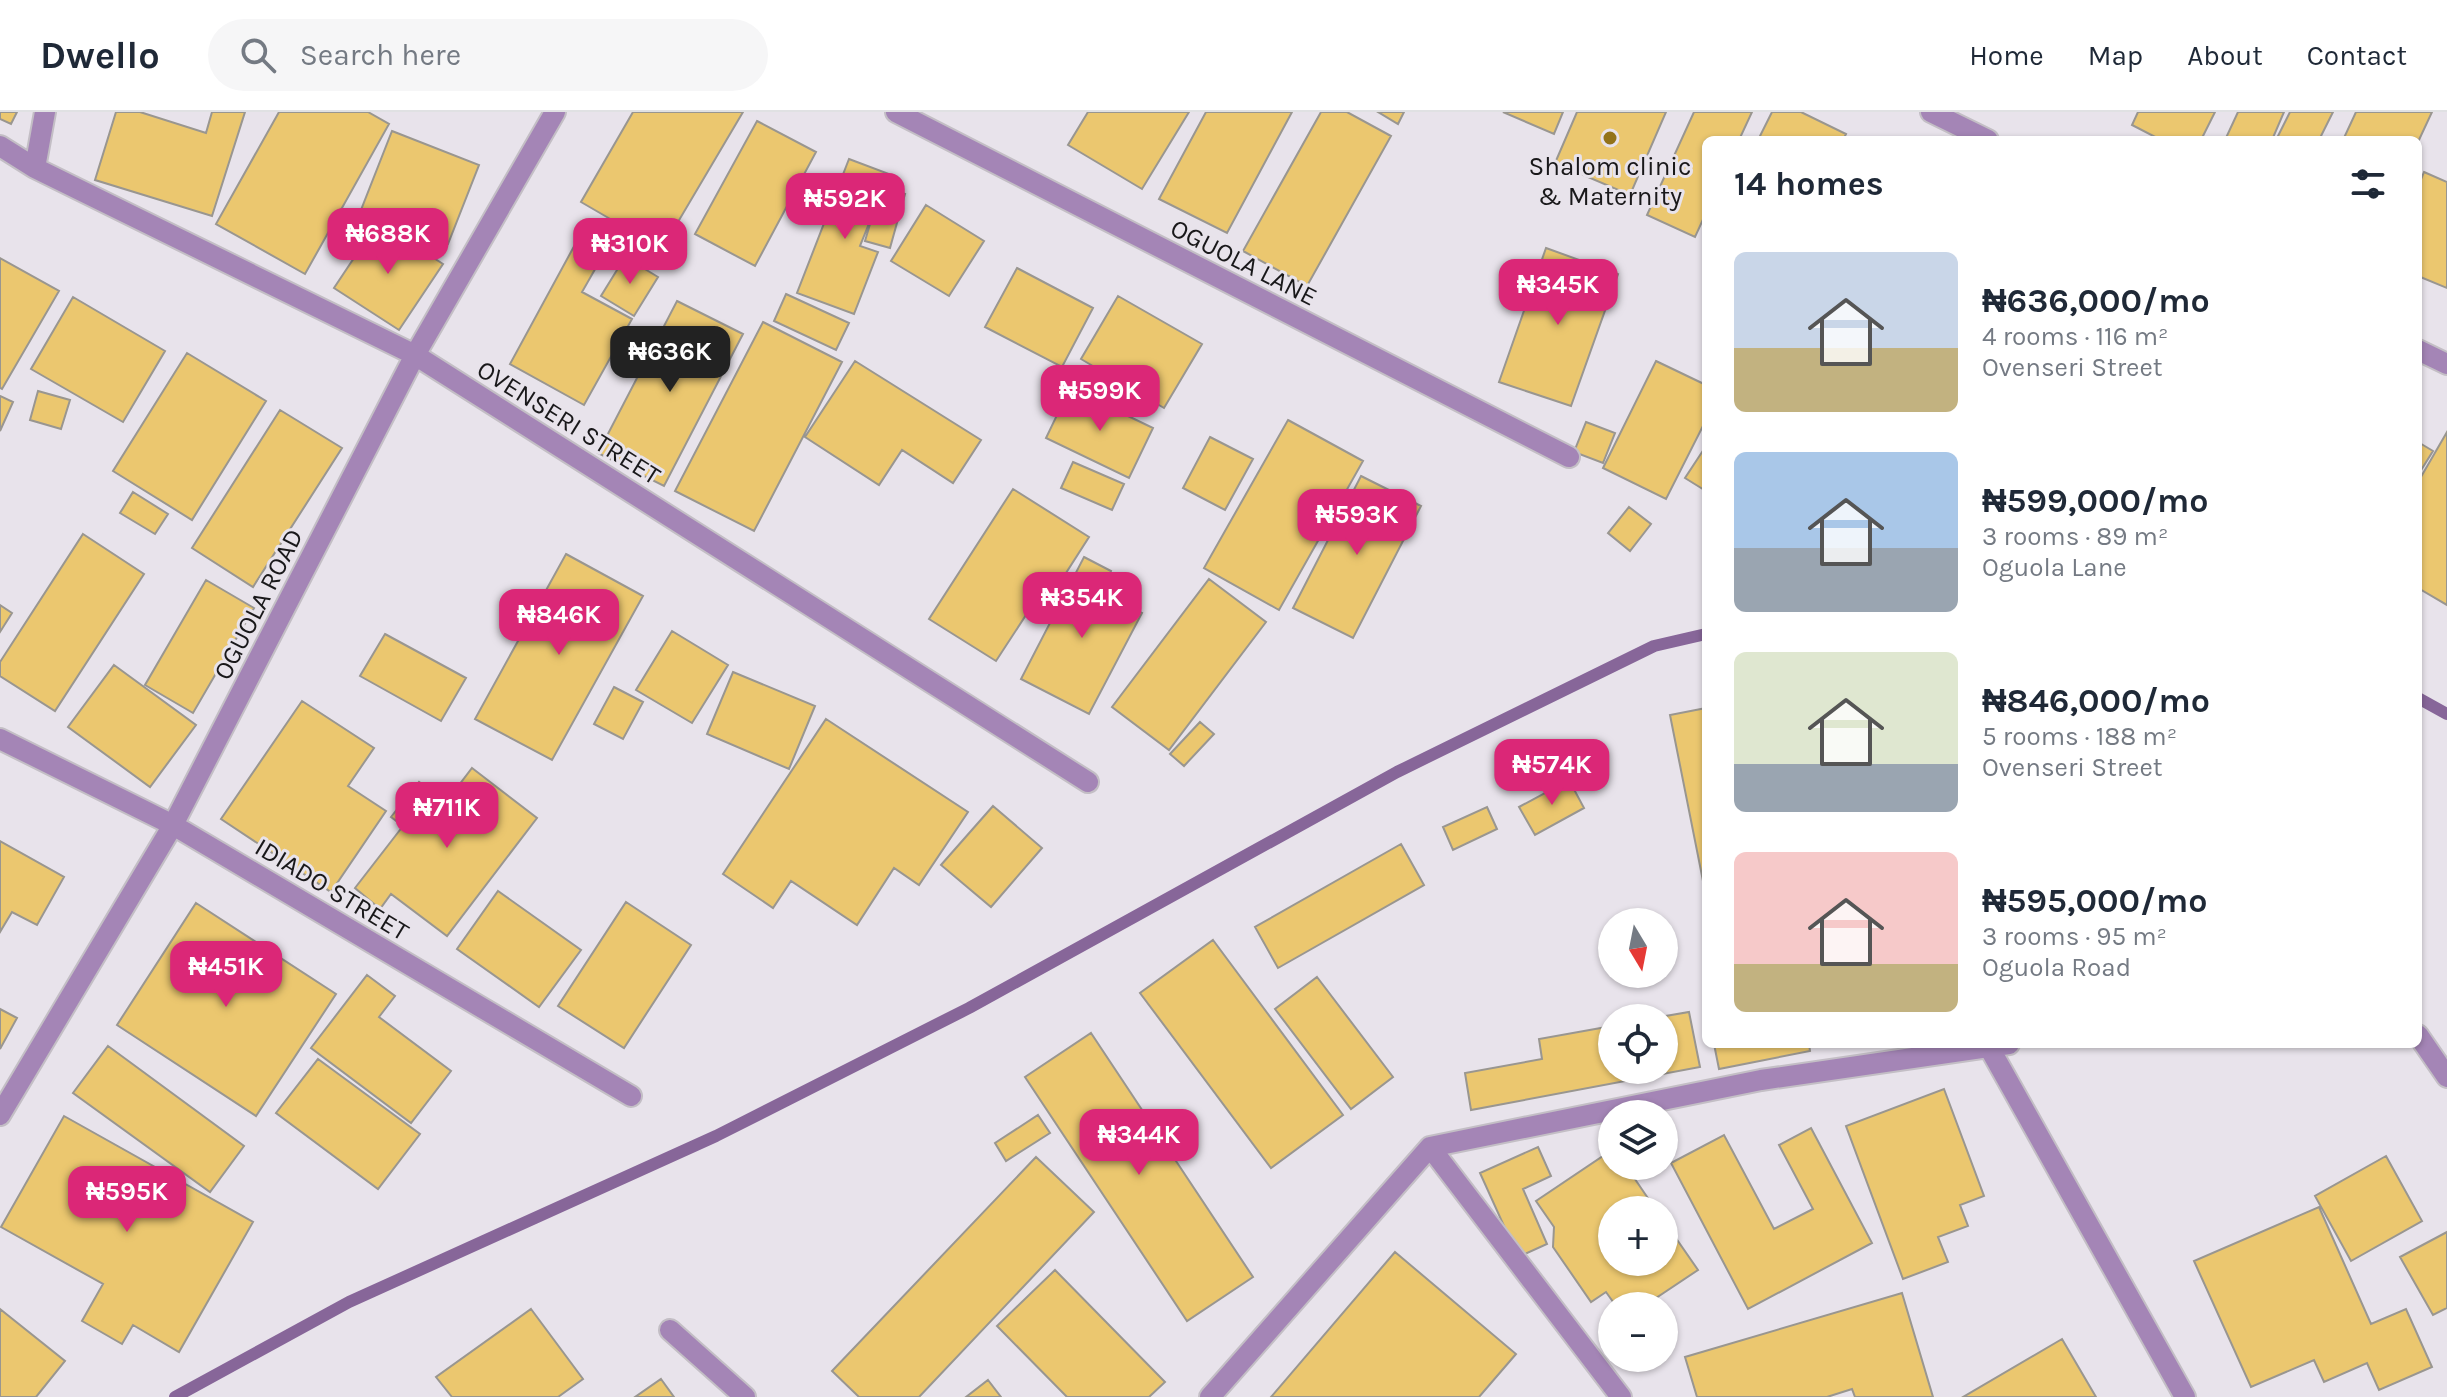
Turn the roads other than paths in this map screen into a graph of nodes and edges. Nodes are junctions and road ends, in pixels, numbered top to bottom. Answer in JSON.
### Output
{"nodes":[{"id":1,"x":45,"y":112,"type":"edge"},
{"id":2,"x":555,"y":112,"type":"edge"},
{"id":3,"x":896,"y":112,"type":"edge"},
{"id":4,"x":1931,"y":112,"type":"edge"},
{"id":5,"x":1980,"y":136,"type":"edge"},
{"id":6,"x":0,"y":146,"type":"edge"},
{"id":7,"x":35,"y":168,"type":"junction"},
{"id":8,"x":2422,"y":352,"type":"edge"},
{"id":9,"x":415,"y":355,"type":"junction"},
{"id":10,"x":2447,"y":364,"type":"edge"},
{"id":11,"x":1569,"y":457,"type":"dead end"},
{"id":12,"x":0,"y":739,"type":"edge"},
{"id":13,"x":1088,"y":782,"type":"dead end"},
{"id":14,"x":173,"y":825,"type":"junction"},
{"id":15,"x":2422,"y":1041,"type":"edge"},
{"id":16,"x":1986,"y":1048,"type":"edge"},
{"id":17,"x":2001,"y":1048,"type":"edge"},
{"id":18,"x":2447,"y":1077,"type":"edge"},
{"id":19,"x":631,"y":1096,"type":"dead end"},
{"id":20,"x":0,"y":1115,"type":"edge"},
{"id":21,"x":1430,"y":1147,"type":"junction"},
{"id":22,"x":670,"y":1330,"type":"dead end"},
{"id":23,"x":745,"y":1397,"type":"edge"},
{"id":24,"x":1210,"y":1397,"type":"edge"},
{"id":25,"x":1621,"y":1397,"type":"edge"},
{"id":26,"x":2185,"y":1397,"type":"edge"}],
"edges":[{"from":1,"to":7,"type":"street"},
{"from":2,"to":9,"type":"street","name":"OGUOLA ROAD"},
{"from":3,"to":11,"type":"street","name":"OGUOLA LANE"},
{"from":4,"to":5,"type":"street"},
{"from":6,"to":7,"type":"street","name":"OVENSERI STREET"},
{"from":7,"to":9,"type":"street","name":"OVENSERI STREET"},
{"from":8,"to":10,"type":"street"},
{"from":9,"to":13,"type":"street","name":"OVENSERI STREET"},
{"from":9,"to":14,"type":"street","name":"OGUOLA ROAD"},
{"from":12,"to":14,"type":"street","name":"IDIADO STREET"},
{"from":14,"to":19,"type":"street","name":"IDIADO STREET"},
{"from":14,"to":20,"type":"street","name":"OGUOLA ROAD"},
{"from":15,"to":18,"type":"street"},
{"from":16,"to":21,"type":"street"},
{"from":17,"to":26,"type":"street"},
{"from":21,"to":24,"type":"street"},
{"from":21,"to":25,"type":"street"},
{"from":22,"to":23,"type":"street"}]}
